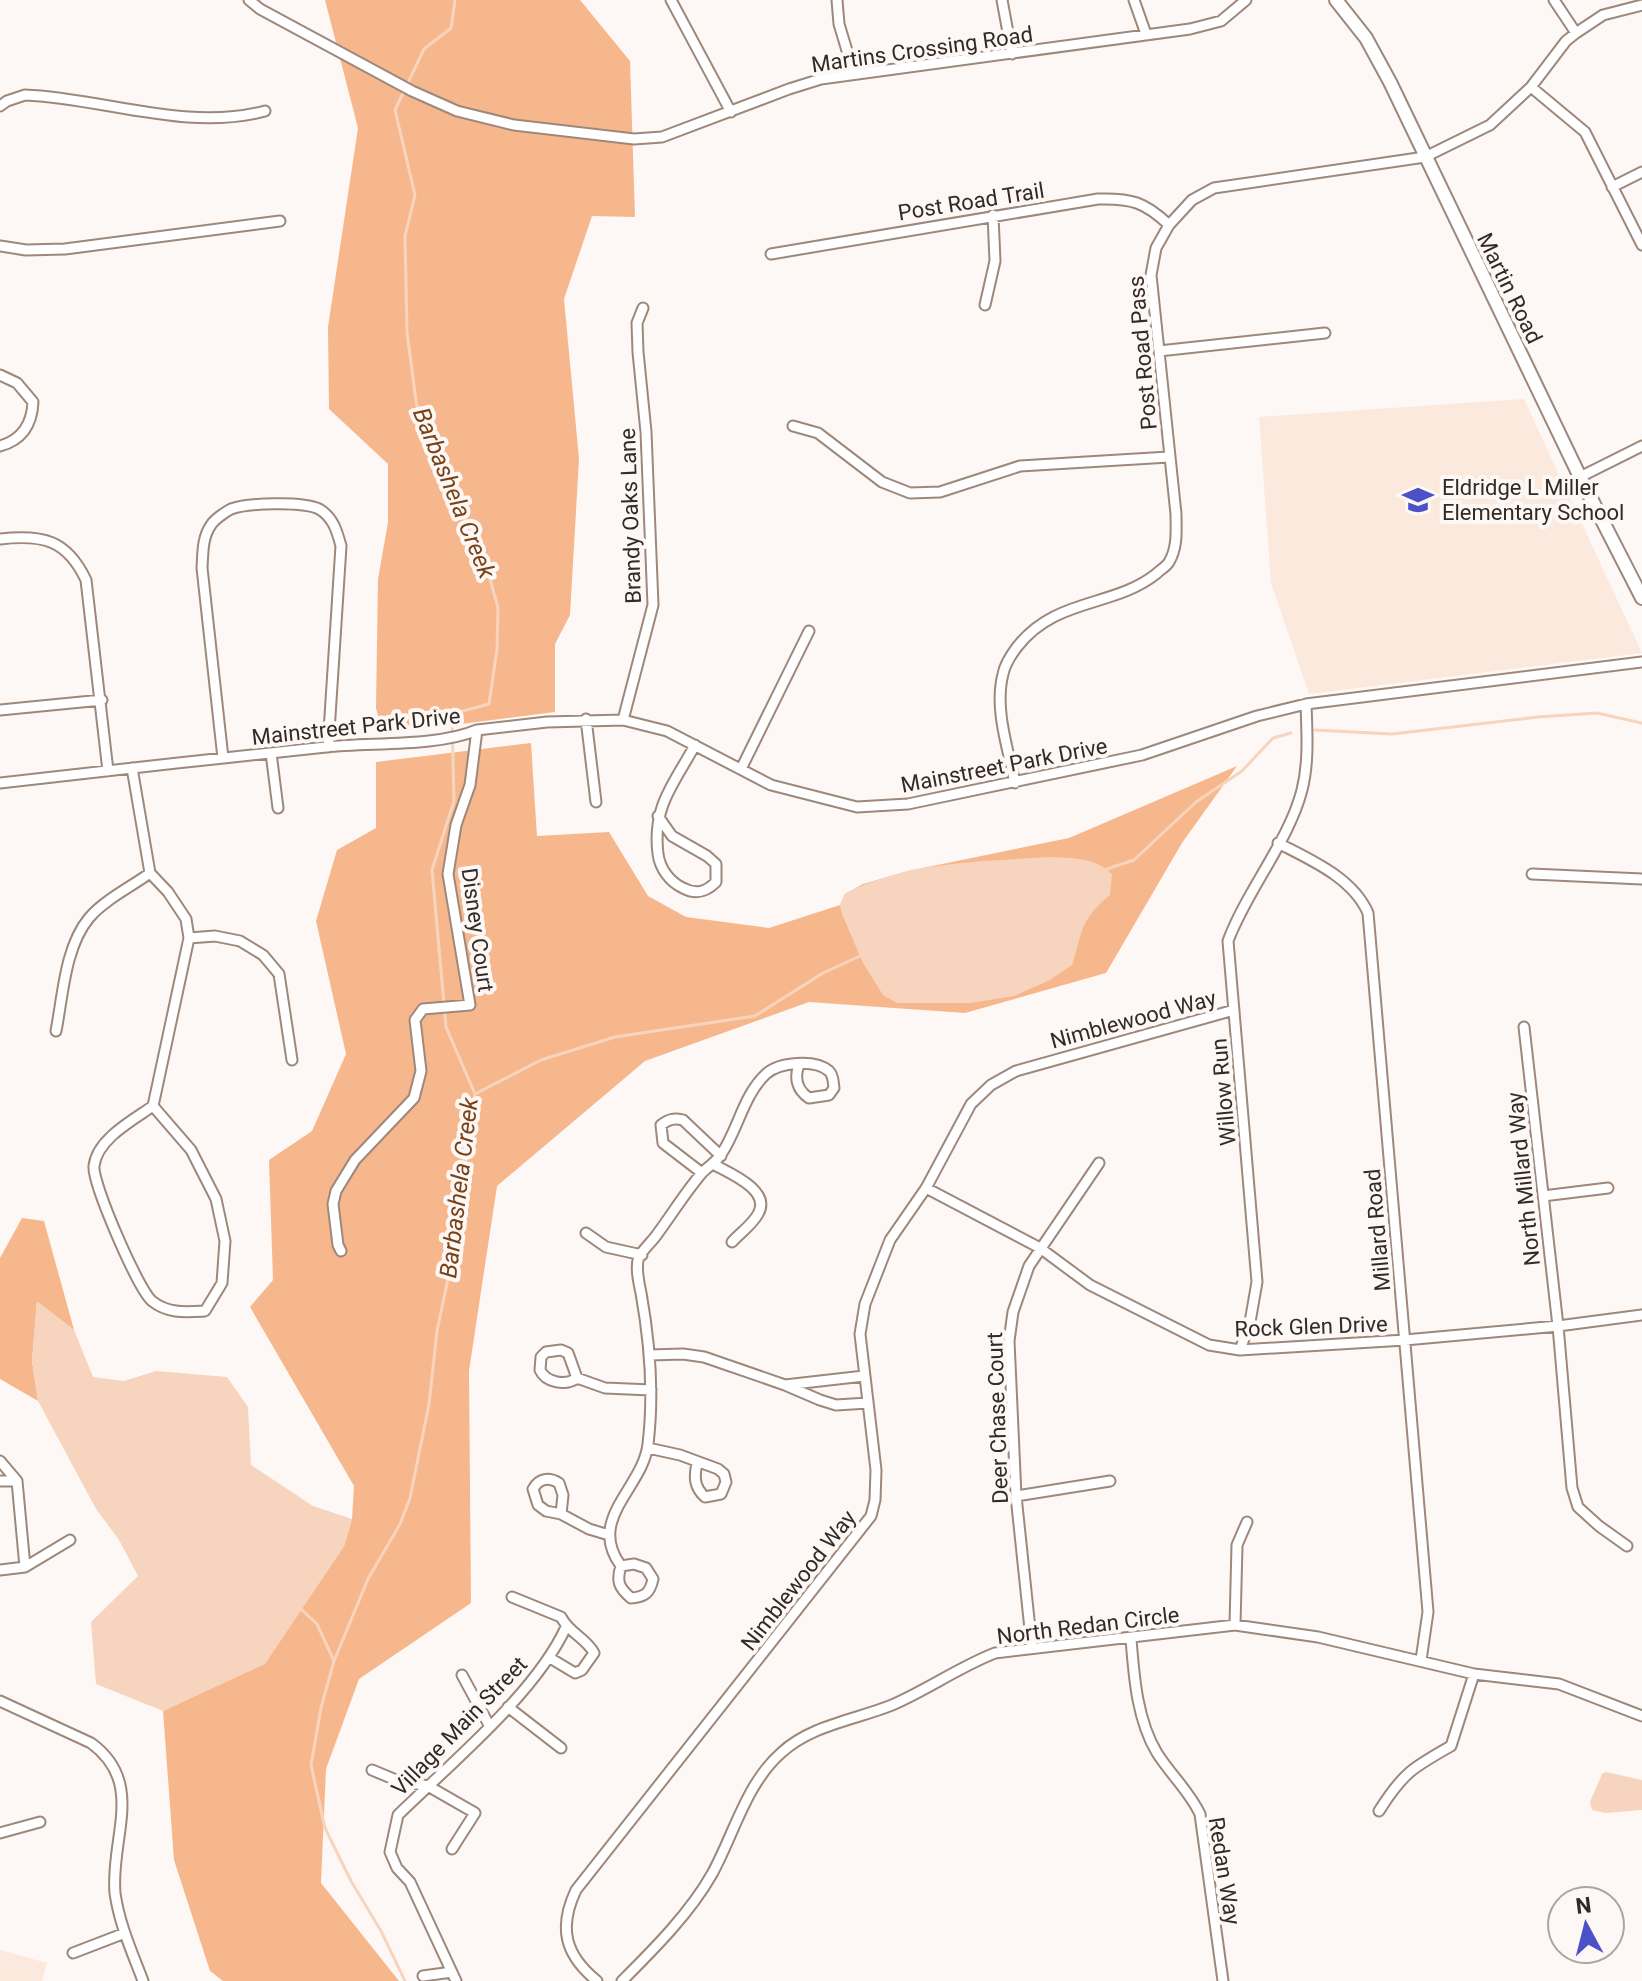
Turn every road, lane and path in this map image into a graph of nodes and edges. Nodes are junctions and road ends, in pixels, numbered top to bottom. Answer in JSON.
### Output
{"nodes":[{"id":1,"x":249,"y":0,"type":"edge"},
{"id":2,"x":671,"y":0,"type":"edge"},
{"id":3,"x":837,"y":0,"type":"edge"},
{"id":4,"x":1002,"y":0,"type":"edge"},
{"id":5,"x":1134,"y":0,"type":"edge"},
{"id":6,"x":1246,"y":0,"type":"edge"},
{"id":7,"x":1336,"y":0,"type":"edge"},
{"id":8,"x":1554,"y":0,"type":"edge"},
{"id":9,"x":1642,"y":5,"type":"edge"},
{"id":10,"x":1576,"y":33,"type":"junction"},
{"id":11,"x":1146,"y":34,"type":"junction"},
{"id":12,"x":1012,"y":54,"type":"junction"},
{"id":13,"x":854,"y":74,"type":"junction"},
{"id":14,"x":1531,"y":87,"type":"junction"},
{"id":15,"x":0,"y":106,"type":"edge"},
{"id":16,"x":265,"y":111,"type":"dead end"},
{"id":17,"x":731,"y":112,"type":"junction"},
{"id":18,"x":1425,"y":157,"type":"junction"},
{"id":19,"x":1642,"y":172,"type":"edge"},
{"id":20,"x":1612,"y":187,"type":"junction"},
{"id":21,"x":993,"y":215,"type":"junction"},
{"id":22,"x":280,"y":221,"type":"dead end"},
{"id":23,"x":1169,"y":225,"type":"junction"},
{"id":24,"x":1642,"y":245,"type":"edge"},
{"id":25,"x":0,"y":246,"type":"edge"},
{"id":26,"x":771,"y":254,"type":"dead end"},
{"id":27,"x":985,"y":305,"type":"dead end"},
{"id":28,"x":643,"y":308,"type":"dead end"},
{"id":29,"x":1325,"y":333,"type":"dead end"},
{"id":30,"x":1159,"y":351,"type":"junction"},
{"id":31,"x":0,"y":375,"type":"edge"},
{"id":32,"x":793,"y":426,"type":"dead end"},
{"id":33,"x":0,"y":446,"type":"edge"},
{"id":34,"x":1642,"y":446,"type":"edge"},
{"id":35,"x":1169,"y":457,"type":"junction"},
{"id":36,"x":1580,"y":477,"type":"junction"},
{"id":37,"x":0,"y":539,"type":"edge"},
{"id":38,"x":1642,"y":598,"type":"edge"},
{"id":39,"x":809,"y":631,"type":"dead end"},
{"id":40,"x":1642,"y":662,"type":"edge"},
{"id":41,"x":102,"y":700,"type":"junction"},
{"id":42,"x":1306,"y":704,"type":"junction"},
{"id":43,"x":0,"y":710,"type":"edge"},
{"id":44,"x":586,"y":719,"type":"junction"},
{"id":45,"x":623,"y":720,"type":"junction"},
{"id":46,"x":477,"y":730,"type":"junction"},
{"id":47,"x":695,"y":745,"type":"junction"},
{"id":48,"x":328,"y":747,"type":"junction"},
{"id":49,"x":271,"y":753,"type":"junction"},
{"id":50,"x":223,"y":758,"type":"junction"},
{"id":51,"x":132,"y":768,"type":"junction"},
{"id":52,"x":741,"y":769,"type":"junction"},
{"id":53,"x":108,"y":771,"type":"junction"},
{"id":54,"x":0,"y":783,"type":"edge"},
{"id":55,"x":1015,"y":783,"type":"junction"},
{"id":56,"x":596,"y":802,"type":"dead end"},
{"id":57,"x":278,"y":808,"type":"dead end"},
{"id":58,"x":658,"y":816,"type":"junction"},
{"id":59,"x":1278,"y":843,"type":"junction"},
{"id":60,"x":150,"y":873,"type":"junction"},
{"id":61,"x":1532,"y":874,"type":"dead end"},
{"id":62,"x":1642,"y":879,"type":"edge"},
{"id":63,"x":189,"y":938,"type":"junction"},
{"id":64,"x":1234,"y":1010,"type":"junction"},
{"id":65,"x":1524,"y":1027,"type":"dead end"},
{"id":66,"x":56,"y":1031,"type":"dead end"},
{"id":67,"x":292,"y":1060,"type":"dead end"},
{"id":68,"x":799,"y":1065,"type":"junction"},
{"id":69,"x":153,"y":1106,"type":"junction"},
{"id":70,"x":721,"y":1156,"type":"junction"},
{"id":71,"x":1099,"y":1163,"type":"dead end"},
{"id":72,"x":713,"y":1164,"type":"junction"},
{"id":73,"x":702,"y":1173,"type":"junction"},
{"id":74,"x":926,"y":1188,"type":"junction"},
{"id":75,"x":1608,"y":1188,"type":"dead end"},
{"id":76,"x":1543,"y":1196,"type":"junction"},
{"id":77,"x":586,"y":1233,"type":"dead end"},
{"id":78,"x":732,"y":1242,"type":"dead end"},
{"id":79,"x":1040,"y":1248,"type":"junction"},
{"id":80,"x":341,"y":1251,"type":"dead end"},
{"id":81,"x":642,"y":1255,"type":"junction"},
{"id":82,"x":1642,"y":1315,"type":"edge"},
{"id":83,"x":1558,"y":1326,"type":"junction"},
{"id":84,"x":1405,"y":1340,"type":"junction"},
{"id":85,"x":1240,"y":1350,"type":"junction"},
{"id":86,"x":650,"y":1355,"type":"junction"},
{"id":87,"x":864,"y":1376,"type":"junction"},
{"id":88,"x":577,"y":1378,"type":"dead end"},
{"id":89,"x":785,"y":1385,"type":"junction"},
{"id":90,"x":651,"y":1390,"type":"junction"},
{"id":91,"x":868,"y":1403,"type":"junction"},
{"id":92,"x":648,"y":1448,"type":"junction"},
{"id":93,"x":0,"y":1461,"type":"edge"},
{"id":94,"x":697,"y":1463,"type":"dead end"},
{"id":95,"x":0,"y":1481,"type":"edge"},
{"id":96,"x":17,"y":1481,"type":"junction"},
{"id":97,"x":1110,"y":1481,"type":"dead end"},
{"id":98,"x":1016,"y":1496,"type":"junction"},
{"id":99,"x":561,"y":1514,"type":"dead end"},
{"id":100,"x":1247,"y":1522,"type":"dead end"},
{"id":101,"x":609,"y":1535,"type":"junction"},
{"id":102,"x":70,"y":1540,"type":"dead end"},
{"id":103,"x":1627,"y":1546,"type":"dead end"},
{"id":104,"x":621,"y":1566,"type":"dead end"},
{"id":105,"x":25,"y":1567,"type":"junction"},
{"id":106,"x":0,"y":1570,"type":"edge"},
{"id":107,"x":512,"y":1597,"type":"dead end"},
{"id":108,"x":1235,"y":1625,"type":"junction"},
{"id":109,"x":566,"y":1627,"type":"junction"},
{"id":110,"x":1131,"y":1639,"type":"junction"},
{"id":111,"x":1032,"y":1648,"type":"junction"},
{"id":112,"x":550,"y":1658,"type":"junction"},
{"id":113,"x":1421,"y":1660,"type":"junction"},
{"id":114,"x":1474,"y":1674,"type":"junction"},
{"id":115,"x":462,"y":1675,"type":"dead end"},
{"id":116,"x":0,"y":1701,"type":"edge"},
{"id":117,"x":508,"y":1707,"type":"junction"},
{"id":118,"x":1642,"y":1716,"type":"edge"},
{"id":119,"x":489,"y":1725,"type":"junction"},
{"id":120,"x":561,"y":1748,"type":"dead end"},
{"id":121,"x":372,"y":1770,"type":"dead end"},
{"id":122,"x":428,"y":1786,"type":"junction"},
{"id":123,"x":1379,"y":1811,"type":"dead end"},
{"id":124,"x":40,"y":1822,"type":"dead end"},
{"id":125,"x":0,"y":1833,"type":"edge"},
{"id":126,"x":452,"y":1849,"type":"dead end"},
{"id":127,"x":125,"y":1933,"type":"junction"},
{"id":128,"x":73,"y":1953,"type":"dead end"},
{"id":129,"x":423,"y":1976,"type":"dead end"},
{"id":130,"x":454,"y":1977,"type":"edge"},
{"id":131,"x":143,"y":1981,"type":"edge"},
{"id":132,"x":597,"y":1981,"type":"edge"},
{"id":133,"x":622,"y":1981,"type":"edge"},
{"id":134,"x":1223,"y":1981,"type":"edge"}],
"edges":[{"from":1,"to":17,"type":"street","name":"Martins Crossing Road"},
{"from":2,"to":17,"type":"street"},
{"from":3,"to":13,"type":"street"},
{"from":4,"to":12,"type":"street"},
{"from":5,"to":11,"type":"street"},
{"from":6,"to":11,"type":"street","name":"Martins Crossing Road"},
{"from":7,"to":18,"type":"street","name":"Martin Road"},
{"from":8,"to":10,"type":"street"},
{"from":9,"to":10,"type":"street","name":"Post Road Pass"},
{"from":10,"to":14,"type":"street","name":"Post Road Pass"},
{"from":11,"to":12,"type":"street","name":"Martins Crossing Road"},
{"from":12,"to":13,"type":"street","name":"Martins Crossing Road"},
{"from":13,"to":17,"type":"street","name":"Martins Crossing Road"},
{"from":14,"to":18,"type":"street","name":"Post Road Pass"},
{"from":14,"to":20,"type":"street"},
{"from":15,"to":16,"type":"street"},
{"from":18,"to":23,"type":"street","name":"Post Road Pass"},
{"from":18,"to":36,"type":"street","name":"Martin Road"},
{"from":19,"to":20,"type":"street"},
{"from":20,"to":24,"type":"street"},
{"from":21,"to":23,"type":"street","name":"Post Road Trail"},
{"from":21,"to":26,"type":"street","name":"Post Road Trail"},
{"from":21,"to":27,"type":"street"},
{"from":22,"to":25,"type":"street"},
{"from":23,"to":30,"type":"street","name":"Post Road Pass"},
{"from":28,"to":45,"type":"street","name":"Brandy Oaks Lane"},
{"from":29,"to":30,"type":"street"},
{"from":30,"to":35,"type":"street","name":"Post Road Pass"},
{"from":31,"to":33,"type":"street"},
{"from":32,"to":35,"type":"street"},
{"from":34,"to":36,"type":"street"},
{"from":35,"to":55,"type":"street","name":"Post Road Pass"},
{"from":36,"to":38,"type":"street","name":"Martin Road"},
{"from":37,"to":41,"type":"street"},
{"from":39,"to":52,"type":"street"},
{"from":40,"to":42,"type":"street","name":"Mainstreet Park Drive"},
{"from":41,"to":43,"type":"street"},
{"from":41,"to":53,"type":"street"},
{"from":42,"to":55,"type":"street","name":"Mainstreet Park Drive"},
{"from":42,"to":59,"type":"street","name":"Willow Run"},
{"from":44,"to":45,"type":"street","name":"Mainstreet Park Drive"},
{"from":44,"to":46,"type":"street","name":"Mainstreet Park Drive"},
{"from":44,"to":56,"type":"street"},
{"from":45,"to":47,"type":"street","name":"Mainstreet Park Drive"},
{"from":46,"to":48,"type":"street","name":"Mainstreet Park Drive"},
{"from":46,"to":80,"type":"street","name":"Disney Court"},
{"from":47,"to":52,"type":"street","name":"Mainstreet Park Drive"},
{"from":47,"to":58,"type":"street"},
{"from":48,"to":49,"type":"street","name":"Mainstreet Park Drive"},
{"from":48,"to":50,"type":"street"},
{"from":49,"to":50,"type":"street","name":"Mainstreet Park Drive"},
{"from":49,"to":57,"type":"street"},
{"from":50,"to":51,"type":"street","name":"Mainstreet Park Drive"},
{"from":51,"to":53,"type":"street","name":"Mainstreet Park Drive"},
{"from":51,"to":60,"type":"street"},
{"from":52,"to":55,"type":"street","name":"Mainstreet Park Drive"},
{"from":53,"to":54,"type":"street","name":"Mainstreet Park Drive"},
{"from":58,"to":58,"type":"street"},
{"from":59,"to":64,"type":"street","name":"Willow Run"},
{"from":59,"to":84,"type":"street","name":"Millard Road"},
{"from":60,"to":63,"type":"street"},
{"from":60,"to":66,"type":"street"},
{"from":61,"to":62,"type":"street"},
{"from":63,"to":67,"type":"street"},
{"from":63,"to":69,"type":"street"},
{"from":64,"to":74,"type":"street","name":"Nimblewood Way"},
{"from":64,"to":85,"type":"street","name":"Willow Run"},
{"from":65,"to":76,"type":"street","name":"North Millard Way"},
{"from":68,"to":68,"type":"street"},
{"from":68,"to":70,"type":"street"},
{"from":69,"to":69,"type":"street"},
{"from":70,"to":72,"type":"street"},
{"from":70,"to":73,"type":"street"},
{"from":71,"to":79,"type":"street","name":"Deer Chase Court"},
{"from":72,"to":73,"type":"street"},
{"from":72,"to":78,"type":"street"},
{"from":73,"to":81,"type":"street"},
{"from":74,"to":79,"type":"street","name":"Rock Glen Drive"},
{"from":74,"to":87,"type":"street","name":"Nimblewood Way"},
{"from":75,"to":76,"type":"street"},
{"from":76,"to":83,"type":"street","name":"North Millard Way"},
{"from":77,"to":81,"type":"street"},
{"from":79,"to":85,"type":"street","name":"Rock Glen Drive"},
{"from":79,"to":98,"type":"street","name":"Deer Chase Court"},
{"from":81,"to":86,"type":"street"},
{"from":82,"to":83,"type":"street","name":"Rock Glen Drive"},
{"from":83,"to":84,"type":"street","name":"Rock Glen Drive"},
{"from":83,"to":103,"type":"street","name":"North Millard Way"},
{"from":84,"to":85,"type":"street","name":"Rock Glen Drive"},
{"from":84,"to":113,"type":"street","name":"Millard Road"},
{"from":86,"to":89,"type":"street"},
{"from":86,"to":90,"type":"street"},
{"from":87,"to":89,"type":"street"},
{"from":87,"to":91,"type":"street","name":"Nimblewood Way"},
{"from":88,"to":90,"type":"street"},
{"from":89,"to":91,"type":"street"},
{"from":90,"to":92,"type":"street"},
{"from":91,"to":132,"type":"street","name":"Nimblewood Way"},
{"from":92,"to":94,"type":"street"},
{"from":92,"to":101,"type":"street"},
{"from":93,"to":96,"type":"street"},
{"from":95,"to":96,"type":"street"},
{"from":96,"to":105,"type":"street"},
{"from":97,"to":98,"type":"street"},
{"from":98,"to":111,"type":"street","name":"Deer Chase Court"},
{"from":99,"to":101,"type":"street"},
{"from":100,"to":108,"type":"street"},
{"from":101,"to":104,"type":"street"},
{"from":102,"to":105,"type":"street"},
{"from":105,"to":106,"type":"street"},
{"from":107,"to":109,"type":"street"},
{"from":108,"to":110,"type":"street","name":"North Redan Circle"},
{"from":108,"to":113,"type":"street","name":"North Redan Circle"},
{"from":109,"to":112,"type":"street","name":"Village Main Street"},
{"from":109,"to":112,"type":"street"},
{"from":110,"to":111,"type":"street","name":"North Redan Circle"},
{"from":110,"to":134,"type":"street","name":"Redan Way"},
{"from":111,"to":133,"type":"street","name":"North Redan Circle"},
{"from":112,"to":117,"type":"street","name":"Village Main Street"},
{"from":113,"to":114,"type":"street","name":"North Redan Circle"},
{"from":114,"to":118,"type":"street","name":"North Redan Circle"},
{"from":114,"to":123,"type":"street"},
{"from":115,"to":119,"type":"street"},
{"from":116,"to":127,"type":"street"},
{"from":117,"to":119,"type":"street","name":"Village Main Street"},
{"from":117,"to":120,"type":"street"},
{"from":119,"to":122,"type":"street","name":"Village Main Street"},
{"from":121,"to":122,"type":"street"},
{"from":122,"to":126,"type":"street"},
{"from":122,"to":130,"type":"street","name":"Village Main Street"},
{"from":124,"to":125,"type":"street"},
{"from":127,"to":128,"type":"street"},
{"from":127,"to":131,"type":"street"},
{"from":129,"to":130,"type":"street"}]}
